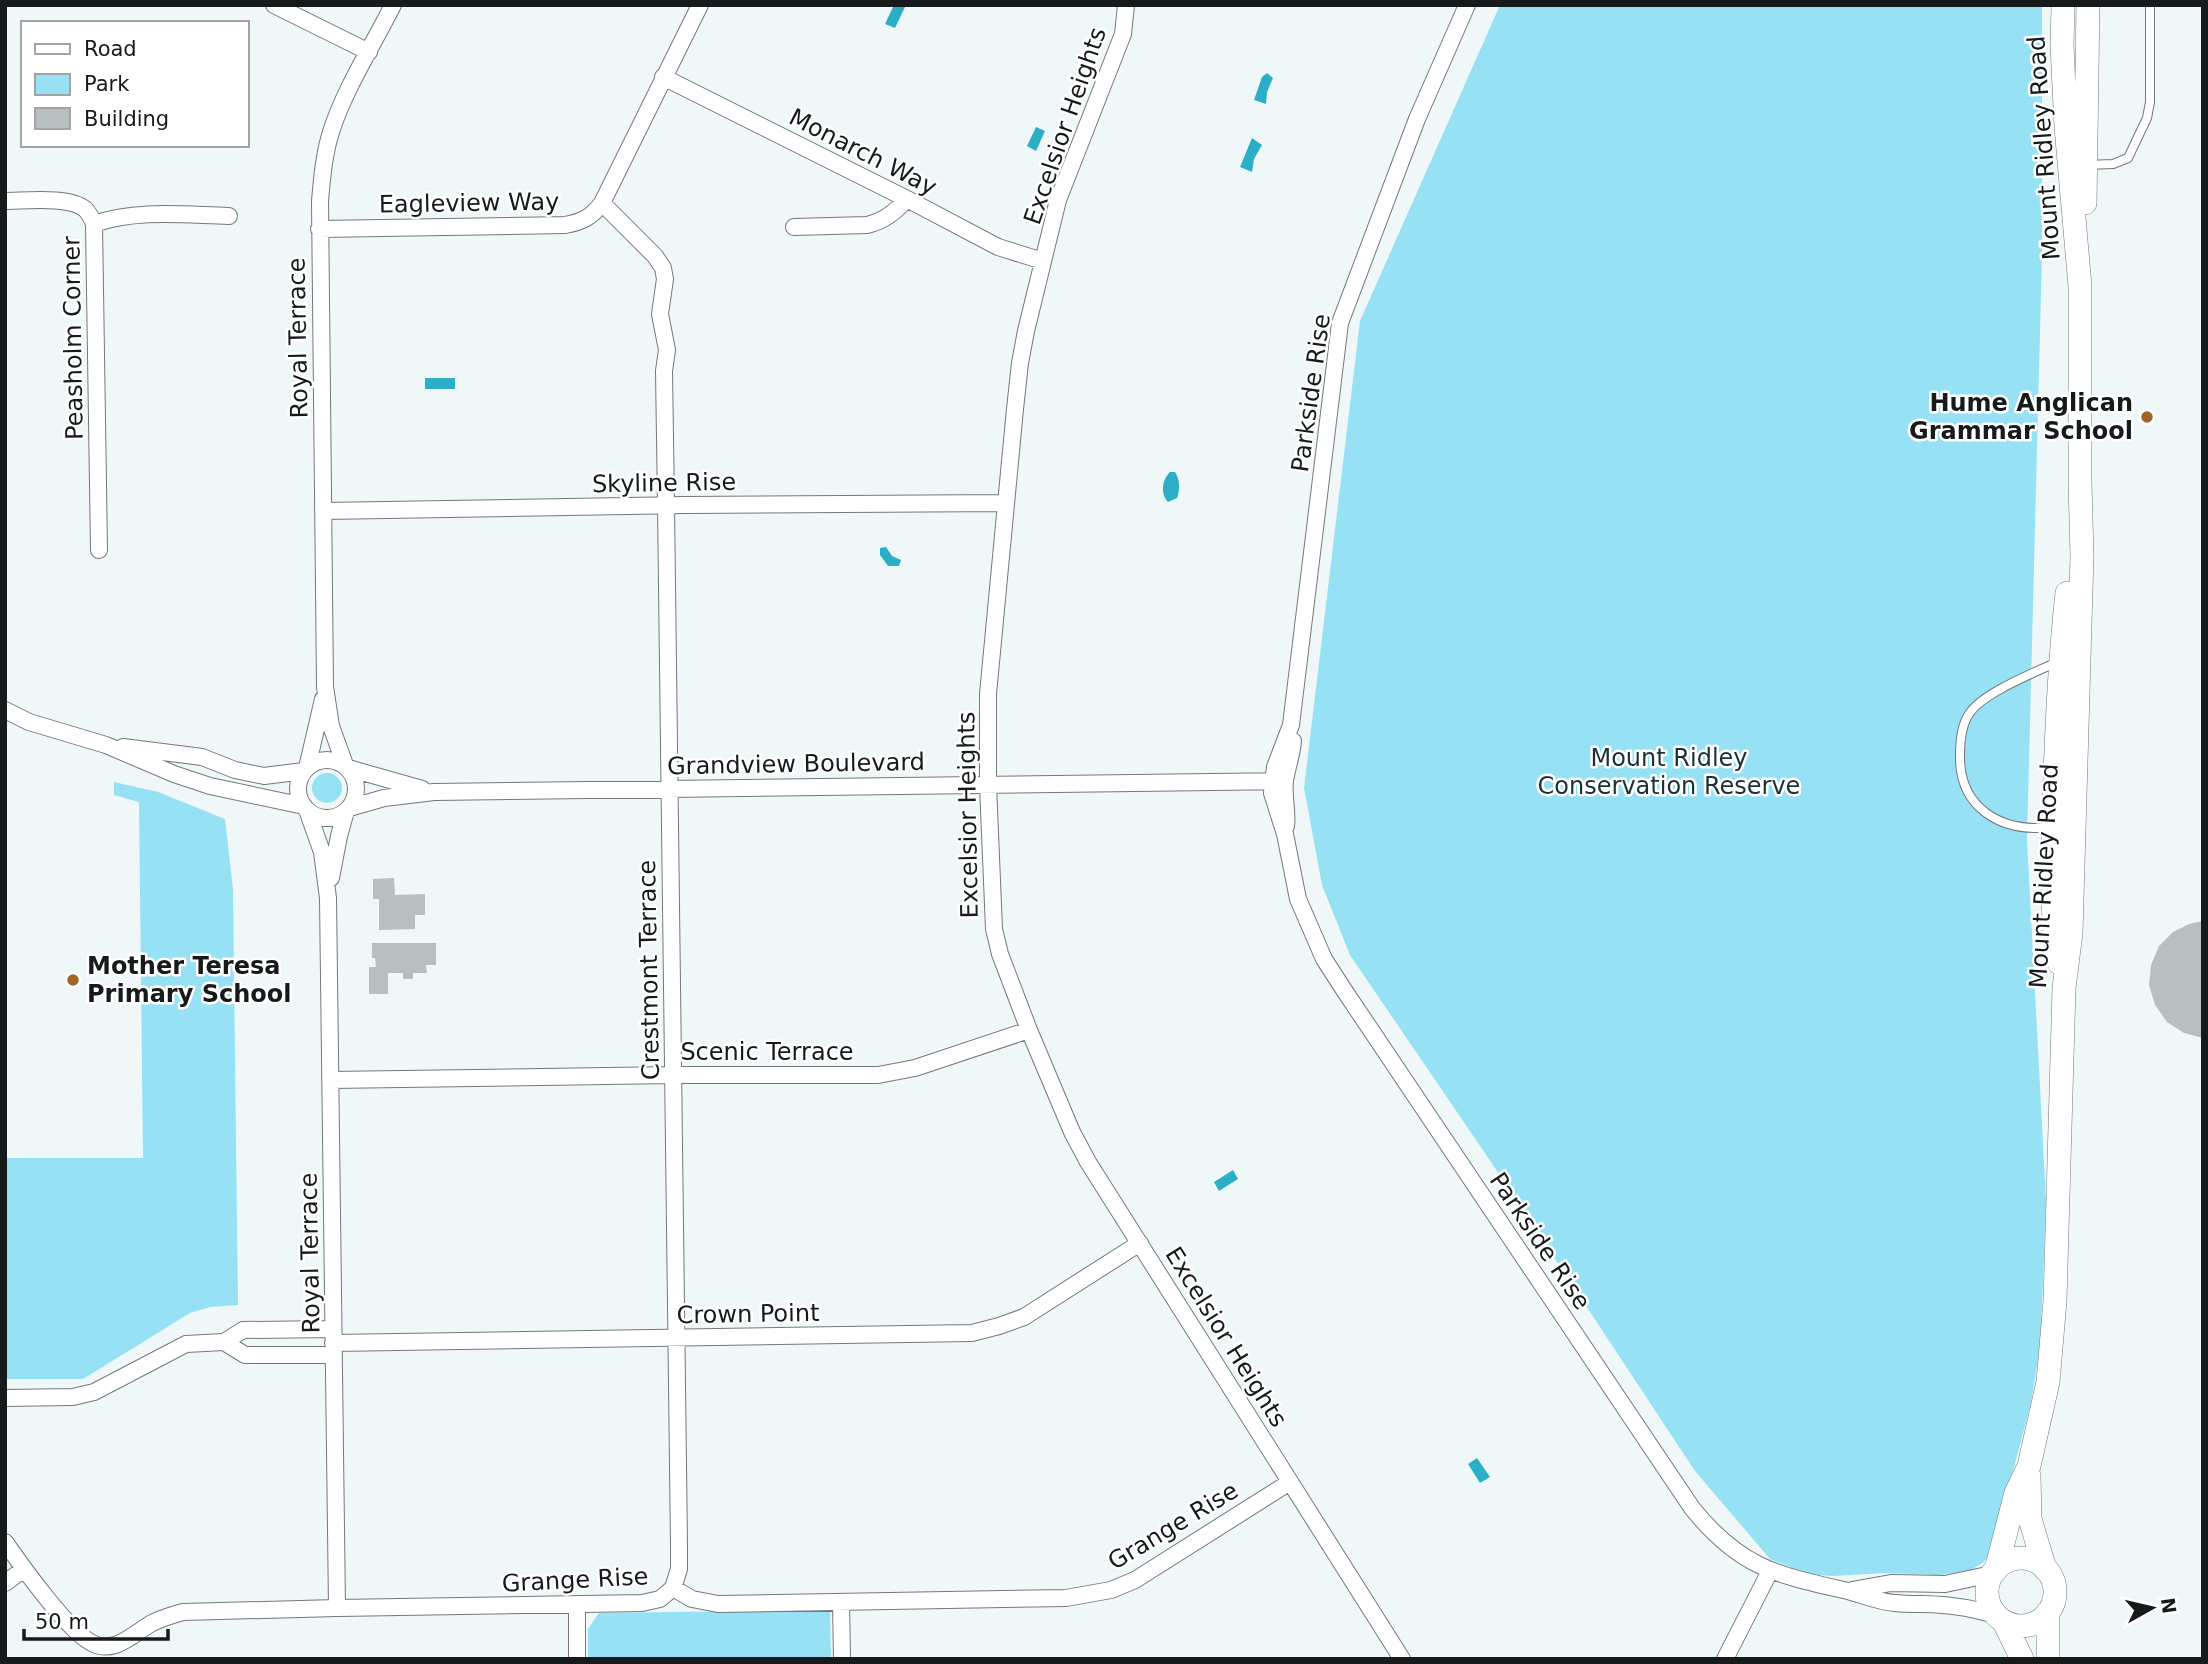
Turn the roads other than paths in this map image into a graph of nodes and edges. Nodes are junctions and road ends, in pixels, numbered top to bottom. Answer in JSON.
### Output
{"nodes":[{"id":1,"x":274,"y":5,"type":"edge"},
{"id":2,"x":393,"y":5,"type":"edge"},
{"id":3,"x":700,"y":5,"type":"edge"},
{"id":4,"x":1126,"y":5,"type":"edge"},
{"id":5,"x":1467,"y":5,"type":"edge"},
{"id":6,"x":2063,"y":5,"type":"edge"},
{"id":7,"x":2088,"y":5,"type":"edge"},
{"id":8,"x":2150,"y":5,"type":"edge"},
{"id":9,"x":369,"y":52,"type":"junction"},
{"id":10,"x":663,"y":77,"type":"junction"},
{"id":11,"x":2087,"y":164,"type":"junction"},
{"id":12,"x":907,"y":199,"type":"junction"},
{"id":13,"x":5,"y":201,"type":"edge"},
{"id":14,"x":602,"y":202,"type":"junction"},
{"id":15,"x":229,"y":216,"type":"dead end"},
{"id":16,"x":94,"y":224,"type":"junction"},
{"id":17,"x":794,"y":227,"type":"dead end"},
{"id":18,"x":319,"y":229,"type":"junction"},
{"id":19,"x":1043,"y":261,"type":"junction"},
{"id":20,"x":2080,"y":286,"type":"junction"},
{"id":21,"x":2080,"y":482,"type":"junction"},
{"id":22,"x":1006,"y":503,"type":"junction"},
{"id":23,"x":666,"y":505,"type":"junction"},
{"id":24,"x":323,"y":510,"type":"junction"},
{"id":25,"x":99,"y":550,"type":"dead end"},
{"id":26,"x":2060,"y":660,"type":"junction"},
{"id":27,"x":325,"y":687,"type":"junction"},
{"id":28,"x":5,"y":709,"type":"edge"},
{"id":29,"x":106,"y":746,"type":"junction"},
{"id":30,"x":347,"y":767,"type":"junction"},
{"id":31,"x":306,"y":769,"type":"junction"},
{"id":32,"x":1278,"y":781,"type":"junction"},
{"id":33,"x":988,"y":785,"type":"junction"},
{"id":34,"x":669,"y":789,"type":"junction"},
{"id":35,"x":434,"y":792,"type":"junction"},
{"id":36,"x":306,"y":808,"type":"junction"},
{"id":37,"x":2074,"y":808,"type":"junction"},
{"id":38,"x":348,"y":810,"type":"junction"},
{"id":39,"x":2054,"y":827,"type":"junction"},
{"id":40,"x":328,"y":898,"type":"junction"},
{"id":41,"x":2064,"y":988,"type":"junction"},
{"id":42,"x":1029,"y":1030,"type":"junction"},
{"id":43,"x":673,"y":1075,"type":"junction"},
{"id":44,"x":330,"y":1080,"type":"junction"},
{"id":45,"x":1140,"y":1243,"type":"junction"},
{"id":46,"x":676,"y":1338,"type":"junction"},
{"id":47,"x":223,"y":1342,"type":"junction"},
{"id":48,"x":333,"y":1342,"type":"junction"},
{"id":49,"x":5,"y":1398,"type":"edge"},
{"id":50,"x":2029,"y":1466,"type":"junction"},
{"id":51,"x":1290,"y":1482,"type":"junction"},
{"id":52,"x":5,"y":1542,"type":"edge"},
{"id":53,"x":24,"y":1569,"type":"junction"},
{"id":54,"x":2045,"y":1569,"type":"junction"},
{"id":55,"x":1770,"y":1571,"type":"junction"},
{"id":56,"x":1994,"y":1572,"type":"junction"},
{"id":57,"x":5,"y":1583,"type":"edge"},
{"id":58,"x":673,"y":1588,"type":"junction"},
{"id":59,"x":1846,"y":1591,"type":"junction"},
{"id":60,"x":841,"y":1602,"type":"junction"},
{"id":61,"x":577,"y":1605,"type":"junction"},
{"id":62,"x":337,"y":1608,"type":"junction"},
{"id":63,"x":2048,"y":1612,"type":"junction"},
{"id":64,"x":2000,"y":1618,"type":"junction"},
{"id":65,"x":103,"y":1653,"type":"edge"},
{"id":66,"x":577,"y":1659,"type":"edge"},
{"id":67,"x":842,"y":1659,"type":"edge"},
{"id":68,"x":1402,"y":1659,"type":"edge"},
{"id":69,"x":1725,"y":1659,"type":"edge"},
{"id":70,"x":2022,"y":1659,"type":"edge"},
{"id":71,"x":2048,"y":1659,"type":"edge"}],
"edges":[{"from":1,"to":9,"type":"street"},
{"from":2,"to":9,"type":"street","name":"Royal Terrace"},
{"from":3,"to":10,"type":"street","name":"Eagleview Way"},
{"from":4,"to":19,"type":"street","name":"Excelsior Heights"},
{"from":5,"to":32,"type":"street","name":"Parkside Rise"},
{"from":6,"to":20,"type":"street","name":"Mount Ridley Road"},
{"from":7,"to":11,"type":"street","name":"Mount Ridley Road"},
{"from":8,"to":11,"type":"lane"},
{"from":9,"to":18,"type":"street","name":"Royal Terrace"},
{"from":10,"to":12,"type":"street","name":"Monarch Way"},
{"from":10,"to":14,"type":"street","name":"Eagleview Way"},
{"from":11,"to":20,"type":"street","name":"Mount Ridley Road"},
{"from":12,"to":17,"type":"street"},
{"from":12,"to":19,"type":"street","name":"Monarch Way"},
{"from":13,"to":16,"type":"street","name":"Peasholm Corner"},
{"from":14,"to":18,"type":"street","name":"Eagleview Way"},
{"from":14,"to":23,"type":"street","name":"Crestmont Terrace"},
{"from":15,"to":16,"type":"street"},
{"from":16,"to":25,"type":"street","name":"Peasholm Corner"},
{"from":18,"to":24,"type":"street","name":"Royal Terrace"},
{"from":19,"to":22,"type":"street","name":"Excelsior Heights"},
{"from":20,"to":21,"type":"street","name":"Mount Ridley Road"},
{"from":21,"to":26,"type":"street"},
{"from":21,"to":37,"type":"street","name":"Mount Ridley Road"},
{"from":22,"to":23,"type":"street","name":"Skyline Rise"},
{"from":22,"to":33,"type":"street","name":"Excelsior Heights"},
{"from":23,"to":24,"type":"street","name":"Skyline Rise"},
{"from":23,"to":34,"type":"street","name":"Crestmont Terrace"},
{"from":24,"to":27,"type":"street","name":"Royal Terrace"},
{"from":26,"to":39,"type":"street"},
{"from":26,"to":39,"type":"lane"},
{"from":27,"to":30,"type":"street","name":"Royal Terrace"},
{"from":27,"to":31,"type":"street","name":"Royal Terrace"},
{"from":28,"to":29,"type":"street"},
{"from":29,"to":31,"type":"street"},
{"from":29,"to":36,"type":"street"},
{"from":30,"to":31,"type":"street"},
{"from":30,"to":35,"type":"street","name":"Grandview Boulevard"},
{"from":30,"to":38,"type":"street"},
{"from":31,"to":36,"type":"street"},
{"from":32,"to":33,"type":"street","name":"Grandview Boulevard"},
{"from":32,"to":55,"type":"street","name":"Parkside Rise"},
{"from":33,"to":34,"type":"street","name":"Grandview Boulevard"},
{"from":33,"to":42,"type":"street","name":"Excelsior Heights"},
{"from":34,"to":35,"type":"street","name":"Grandview Boulevard"},
{"from":34,"to":43,"type":"street","name":"Crestmont Terrace"},
{"from":35,"to":38,"type":"street","name":"Grandview Boulevard"},
{"from":36,"to":38,"type":"street"},
{"from":36,"to":40,"type":"street","name":"Royal Terrace"},
{"from":37,"to":39,"type":"lane"},
{"from":37,"to":41,"type":"street","name":"Mount Ridley Road"},
{"from":38,"to":40,"type":"street","name":"Royal Terrace"},
{"from":39,"to":41,"type":"street"},
{"from":40,"to":44,"type":"street","name":"Royal Terrace"},
{"from":41,"to":50,"type":"street","name":"Mount Ridley Road"},
{"from":42,"to":43,"type":"street","name":"Scenic Terrace"},
{"from":42,"to":45,"type":"street","name":"Excelsior Heights"},
{"from":43,"to":44,"type":"street","name":"Scenic Terrace"},
{"from":43,"to":46,"type":"street","name":"Crestmont Terrace"},
{"from":44,"to":48,"type":"street","name":"Royal Terrace"},
{"from":45,"to":46,"type":"street","name":"Crown Point"},
{"from":45,"to":51,"type":"street","name":"Excelsior Heights"},
{"from":46,"to":48,"type":"street","name":"Crown Point"},
{"from":46,"to":58,"type":"street","name":"Crestmont Terrace"},
{"from":47,"to":48,"type":"street"},
{"from":47,"to":48,"type":"street"},
{"from":47,"to":49,"type":"street"},
{"from":48,"to":62,"type":"street","name":"Royal Terrace"},
{"from":50,"to":54,"type":"street","name":"Mount Ridley Road"},
{"from":50,"to":56,"type":"street","name":"Mount Ridley Road"},
{"from":51,"to":60,"type":"street","name":"Grange Rise"},
{"from":51,"to":68,"type":"street","name":"Excelsior Heights"},
{"from":52,"to":53,"type":"street","name":"Grange Rise"},
{"from":53,"to":57,"type":"street"},
{"from":53,"to":65,"type":"street","name":"Grange Rise"},
{"from":54,"to":56,"type":"street"},
{"from":54,"to":63,"type":"street"},
{"from":55,"to":59,"type":"street","name":"Parkside Rise"},
{"from":55,"to":69,"type":"street"},
{"from":56,"to":59,"type":"street","name":"Parkside Rise"},
{"from":56,"to":64,"type":"street"},
{"from":58,"to":60,"type":"street","name":"Grange Rise"},
{"from":58,"to":61,"type":"street","name":"Grange Rise"},
{"from":59,"to":64,"type":"street","name":"Parkside Rise"},
{"from":60,"to":67,"type":"street"},
{"from":61,"to":62,"type":"street","name":"Grange Rise"},
{"from":61,"to":66,"type":"street"},
{"from":62,"to":65,"type":"street","name":"Grange Rise"},
{"from":63,"to":64,"type":"street"},
{"from":63,"to":71,"type":"street"},
{"from":64,"to":70,"type":"street"}]}
